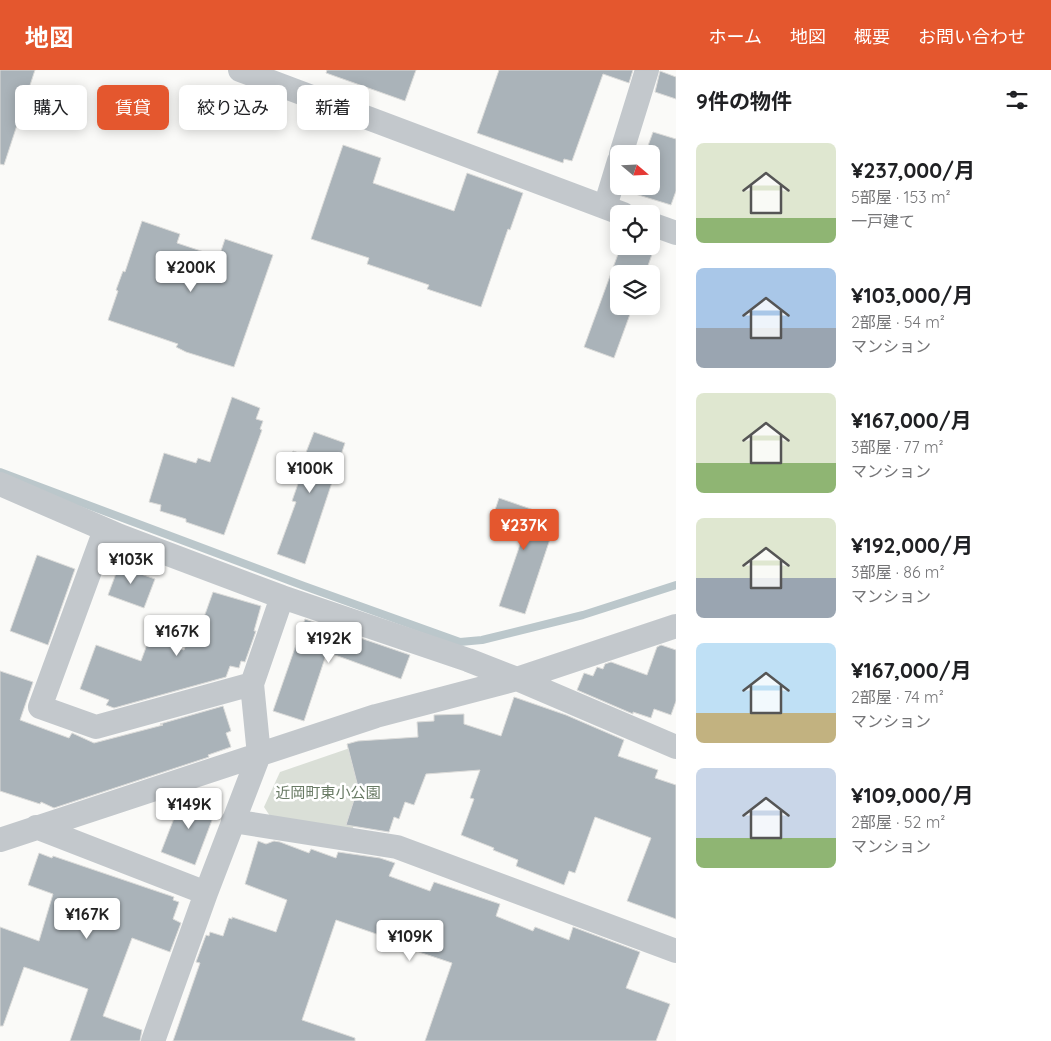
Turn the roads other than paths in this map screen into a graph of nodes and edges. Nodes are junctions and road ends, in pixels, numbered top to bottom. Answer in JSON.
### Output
{"nodes":[{"id":1,"x":240,"y":70,"type":"edge"},
{"id":2,"x":647,"y":70,"type":"edge"},
{"id":3,"x":624,"y":145,"type":"edge"},
{"id":4,"x":610,"y":209,"type":"edge"},
{"id":5,"x":660,"y":227,"type":"edge"},
{"id":6,"x":676,"y":233,"type":"edge"},
{"id":7,"x":0,"y":484,"type":"edge"},
{"id":8,"x":105,"y":530,"type":"junction"},
{"id":9,"x":282,"y":597,"type":"junction"},
{"id":10,"x":676,"y":626,"type":"edge"},
{"id":11,"x":517,"y":679,"type":"junction"},
{"id":12,"x":252,"y":684,"type":"junction"},
{"id":13,"x":676,"y":747,"type":"edge"},
{"id":14,"x":259,"y":755,"type":"junction"},
{"id":15,"x":233,"y":821,"type":"junction"},
{"id":16,"x":36,"y":827,"type":"junction"},
{"id":17,"x":0,"y":840,"type":"edge"},
{"id":18,"x":206,"y":893,"type":"junction"},
{"id":19,"x":676,"y":951,"type":"edge"},
{"id":20,"x":153,"y":1041,"type":"edge"}],
"edges":[{"from":1,"to":4,"type":"street"},
{"from":2,"to":3,"type":"street"},
{"from":5,"to":6,"type":"street"},
{"from":7,"to":8,"type":"street"},
{"from":8,"to":9,"type":"street"},
{"from":8,"to":12,"type":"street"},
{"from":9,"to":11,"type":"street"},
{"from":9,"to":12,"type":"street"},
{"from":10,"to":11,"type":"street"},
{"from":11,"to":13,"type":"street"},
{"from":11,"to":14,"type":"street"},
{"from":12,"to":14,"type":"street"},
{"from":14,"to":15,"type":"street"},
{"from":14,"to":16,"type":"street"},
{"from":15,"to":18,"type":"street"},
{"from":15,"to":19,"type":"street"},
{"from":16,"to":17,"type":"street"},
{"from":16,"to":18,"type":"street"},
{"from":18,"to":20,"type":"street"}]}
